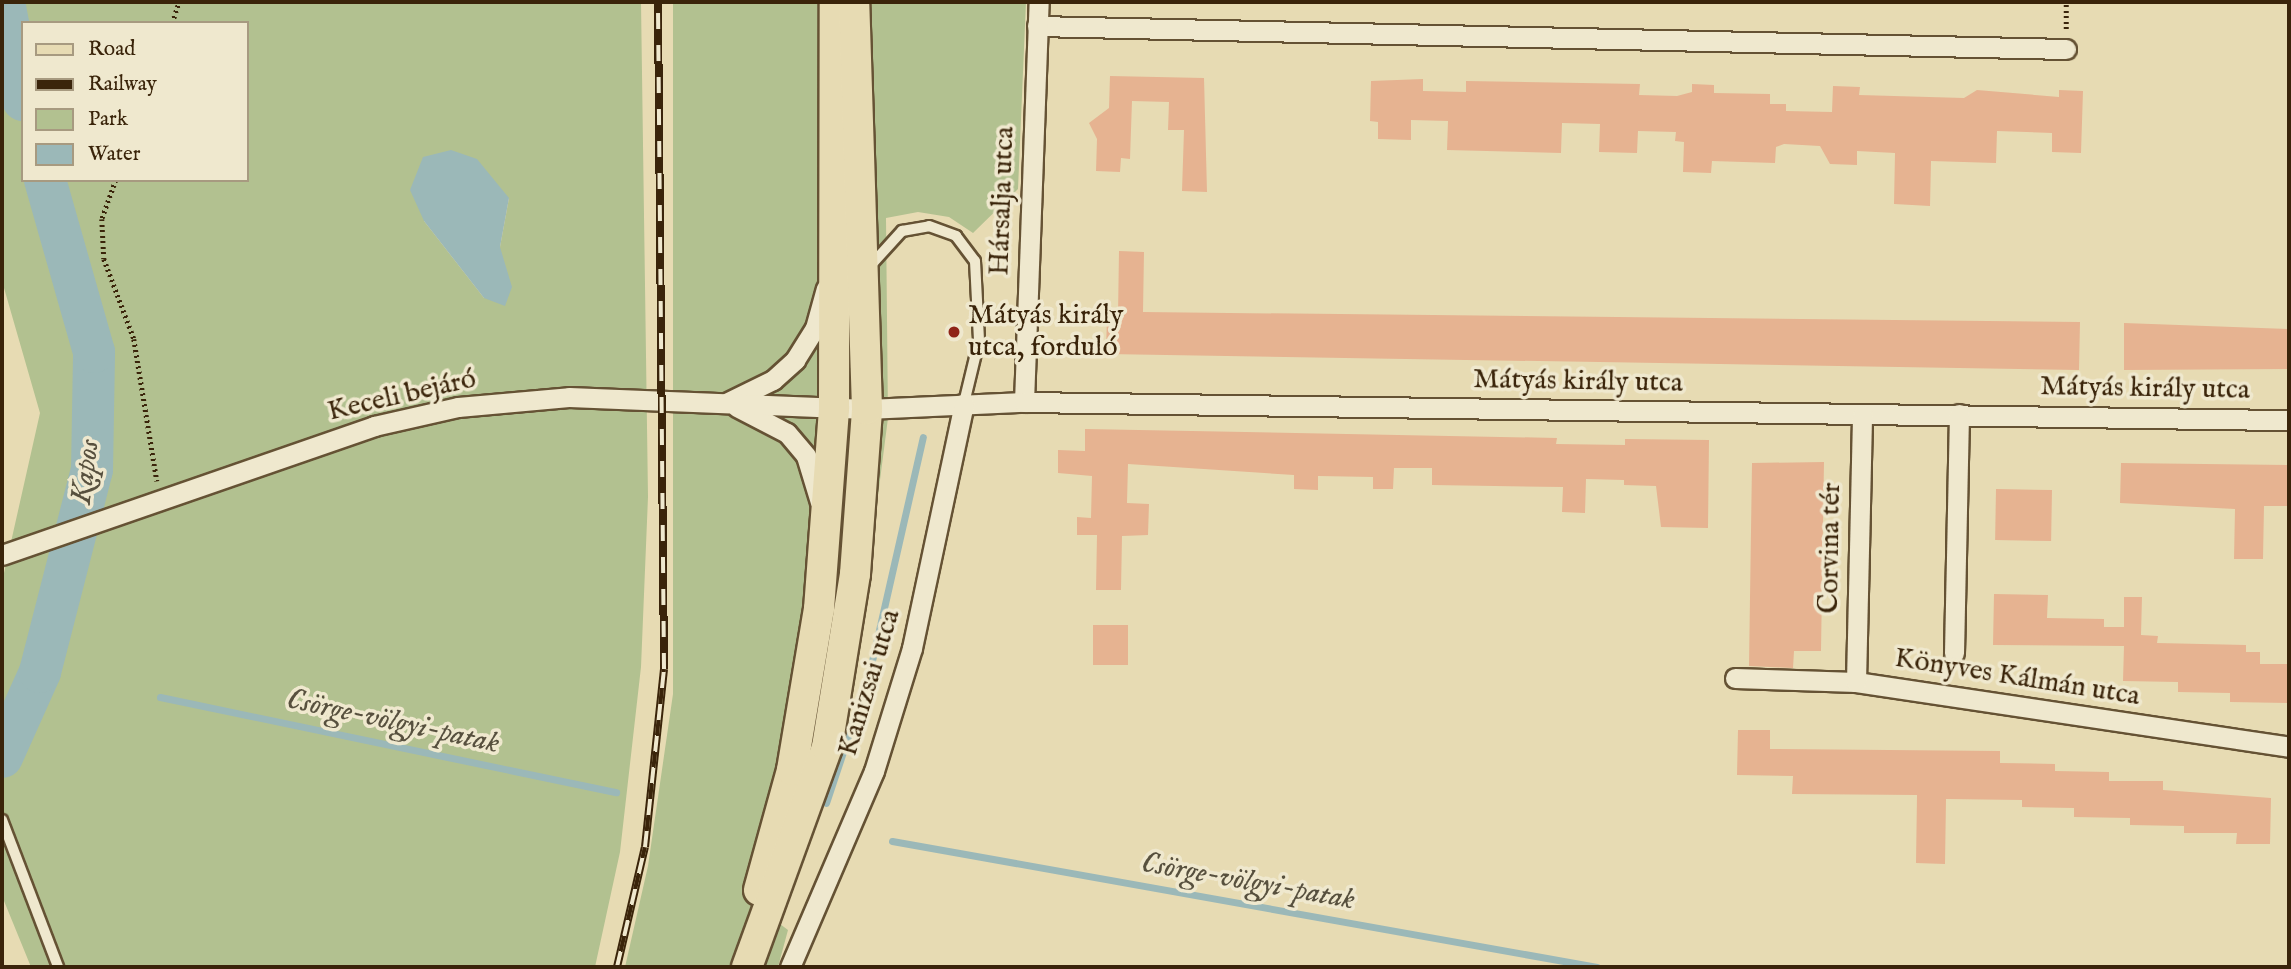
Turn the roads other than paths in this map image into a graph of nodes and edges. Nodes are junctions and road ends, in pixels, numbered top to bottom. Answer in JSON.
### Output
{"nodes":[{"id":1,"x":835,"y":2,"type":"edge"},
{"id":2,"x":854,"y":2,"type":"edge"},
{"id":3,"x":1038,"y":2,"type":"edge"},
{"id":4,"x":1037,"y":26,"type":"junction"},
{"id":5,"x":2066,"y":49,"type":"road end"},
{"id":6,"x":832,"y":270,"type":"junction"},
{"id":7,"x":861,"y":286,"type":"junction"},
{"id":8,"x":727,"y":402,"type":"junction"},
{"id":9,"x":1024,"y":402,"type":"junction"},
{"id":10,"x":964,"y":403,"type":"junction"},
{"id":11,"x":834,"y":408,"type":"junction"},
{"id":12,"x":867,"y":409,"type":"junction"},
{"id":13,"x":1959,"y":414,"type":"junction"},
{"id":14,"x":1862,"y":415,"type":"junction"},
{"id":15,"x":2289,"y":420,"type":"edge"},
{"id":16,"x":826,"y":526,"type":"junction"},
{"id":17,"x":2,"y":555,"type":"edge"},
{"id":18,"x":1954,"y":653,"type":"dead end"},
{"id":19,"x":1735,"y":678,"type":"dead end"},
{"id":20,"x":1856,"y":682,"type":"junction"},
{"id":21,"x":2289,"y":747,"type":"edge"},
{"id":22,"x":2,"y":820,"type":"edge"},
{"id":23,"x":58,"y":967,"type":"edge"},
{"id":24,"x":734,"y":967,"type":"edge"},
{"id":25,"x":747,"y":967,"type":"edge"},
{"id":26,"x":790,"y":967,"type":"edge"}],
"edges":[{"from":1,"to":6,"type":"main road"},
{"from":2,"to":7,"type":"main road"},
{"from":3,"to":4,"type":"street","name":"Hársalja utca"},
{"from":4,"to":5,"type":"street"},
{"from":4,"to":9,"type":"street","name":"Hársalja utca"},
{"from":6,"to":8,"type":"street"},
{"from":6,"to":11,"type":"main road"},
{"from":7,"to":10,"type":"lane"},
{"from":7,"to":12,"type":"main road"},
{"from":8,"to":11,"type":"street","name":"Keceli bejáró"},
{"from":8,"to":16,"type":"street"},
{"from":8,"to":17,"type":"street","name":"Keceli bejáró"},
{"from":9,"to":10,"type":"street","name":"Mátyás király utca"},
{"from":9,"to":14,"type":"street","name":"Mátyás király utca"},
{"from":10,"to":12,"type":"street","name":"Mátyás király utca"},
{"from":10,"to":26,"type":"street","name":"Kanizsai utca"},
{"from":11,"to":12,"type":"street","name":"Mátyás király utca"},
{"from":11,"to":16,"type":"main road"},
{"from":12,"to":25,"type":"main road"},
{"from":13,"to":14,"type":"street","name":"Mátyás király utca"},
{"from":13,"to":15,"type":"street","name":"Mátyás király utca"},
{"from":13,"to":18,"type":"street"},
{"from":14,"to":20,"type":"street","name":"Corvina tér"},
{"from":16,"to":24,"type":"main road"},
{"from":19,"to":20,"type":"street","name":"Könyves Kálmán utca"},
{"from":20,"to":21,"type":"street","name":"Könyves Kálmán utca"},
{"from":22,"to":23,"type":"lane"}]}
